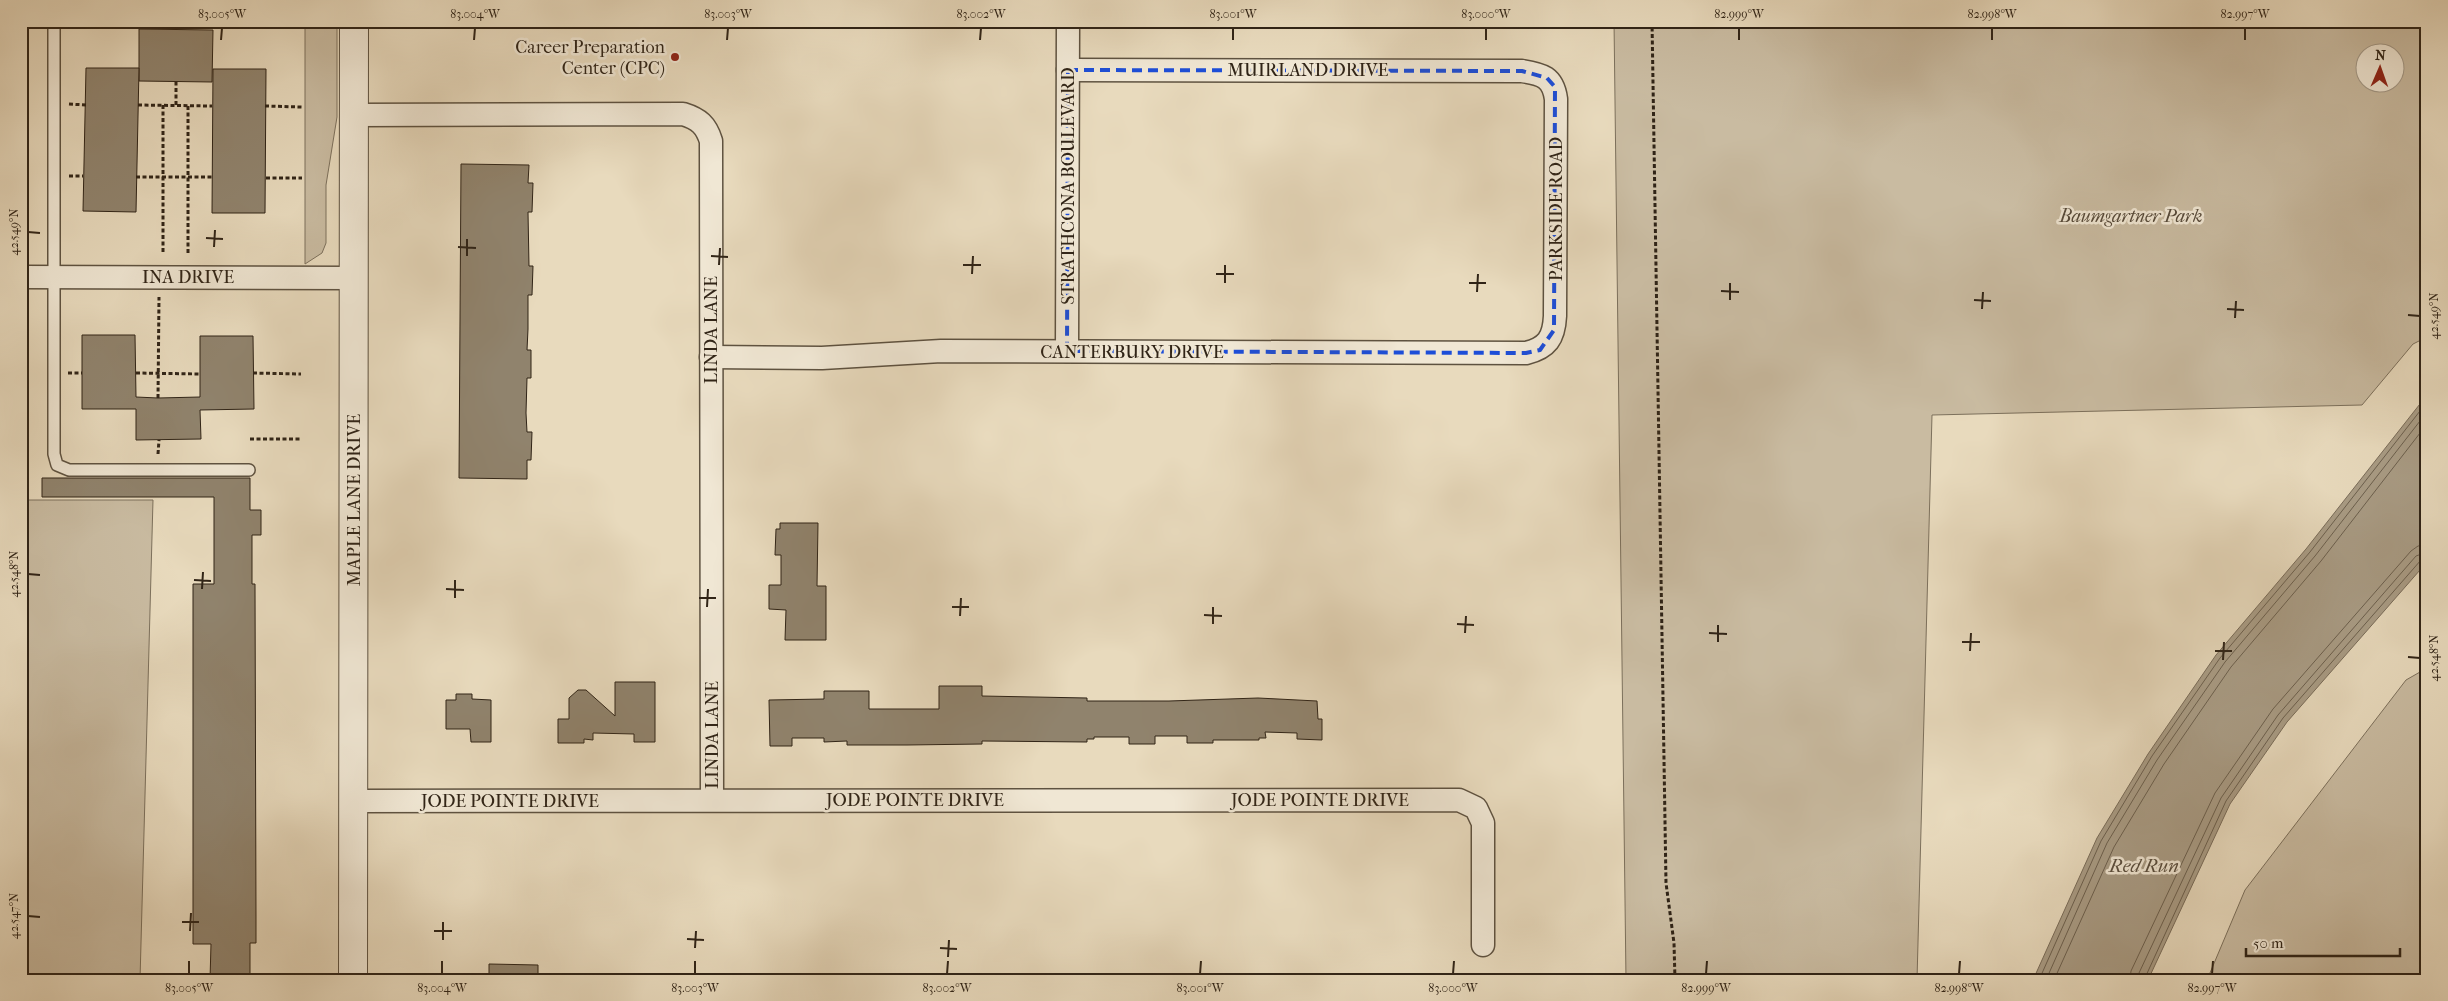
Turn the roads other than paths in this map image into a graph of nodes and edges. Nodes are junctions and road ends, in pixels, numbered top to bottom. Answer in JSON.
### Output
{"nodes":[{"id":1,"x":54,"y":21,"type":"edge"},
{"id":2,"x":354,"y":21,"type":"edge"},
{"id":3,"x":1068,"y":21,"type":"edge"},
{"id":4,"x":1068,"y":70,"type":"junction"},
{"id":5,"x":1547,"y":78,"type":"joint"},
{"id":6,"x":354,"y":115,"type":"junction"},
{"id":7,"x":21,"y":277,"type":"edge"},
{"id":8,"x":54,"y":277,"type":"junction"},
{"id":9,"x":355,"y":278,"type":"junction"},
{"id":10,"x":1550,"y":342,"type":"joint"},
{"id":11,"x":1067,"y":351,"type":"junction"},
{"id":12,"x":710,"y":357,"type":"junction"},
{"id":13,"x":249,"y":470,"type":"dead end"},
{"id":14,"x":712,"y":800,"type":"junction"},
{"id":15,"x":353,"y":801,"type":"junction"},
{"id":16,"x":1483,"y":945,"type":"dead end"},
{"id":17,"x":354,"y":980,"type":"edge"}],
"edges":[{"from":1,"to":8,"type":"lane"},
{"from":2,"to":6,"type":"street","name":"MAPLE LANE DRIVE"},
{"from":3,"to":4,"type":"street","name":"STRATHCONA BOULEVARD"},
{"from":4,"to":5,"type":"street","name":"MUIRLAND DRIVE"},
{"from":4,"to":11,"type":"street","name":"STRATHCONA BOULEVARD"},
{"from":5,"to":10,"type":"street","name":"PARKSIDE ROAD"},
{"from":6,"to":9,"type":"street","name":"MAPLE LANE DRIVE"},
{"from":6,"to":12,"type":"street","name":"LINDA LANE"},
{"from":7,"to":8,"type":"street","name":"INA DRIVE"},
{"from":8,"to":9,"type":"street","name":"INA DRIVE"},
{"from":8,"to":13,"type":"lane"},
{"from":9,"to":15,"type":"street","name":"MAPLE LANE DRIVE"},
{"from":10,"to":11,"type":"street","name":"CANTERBURY DRIVE"},
{"from":11,"to":12,"type":"street","name":"CANTERBURY DRIVE"},
{"from":12,"to":14,"type":"street","name":"LINDA LANE"},
{"from":14,"to":15,"type":"street","name":"JODE POINTE DRIVE"},
{"from":14,"to":16,"type":"street","name":"JODE POINTE DRIVE"},
{"from":15,"to":17,"type":"street","name":"MAPLE LANE DRIVE"}]}
